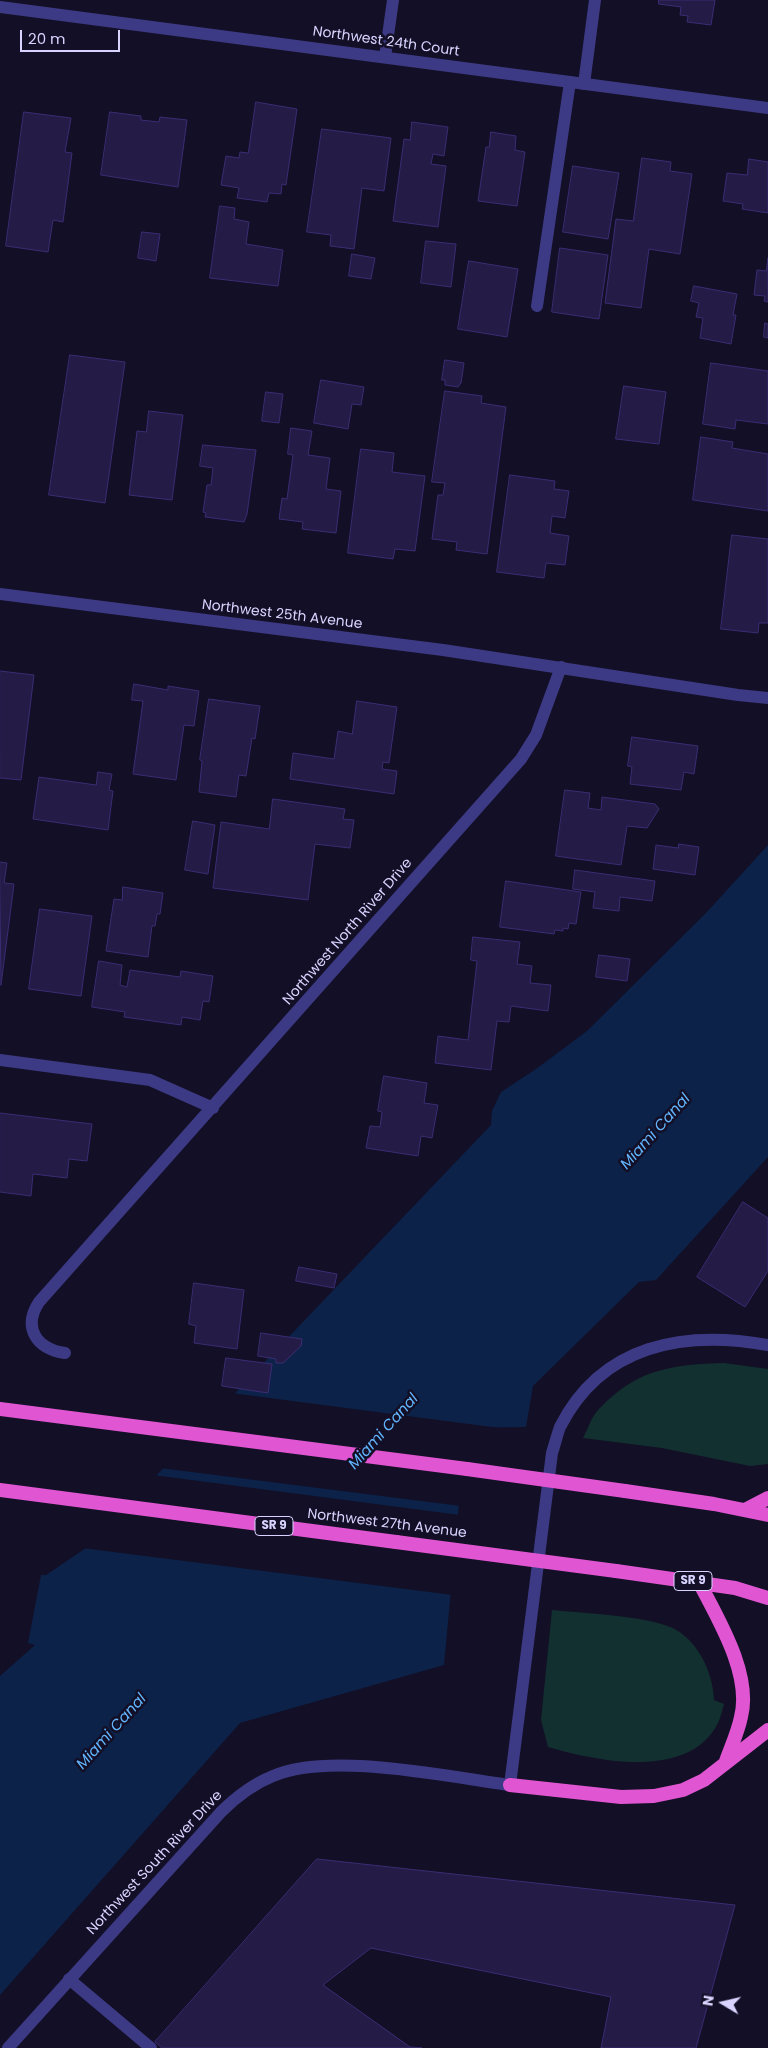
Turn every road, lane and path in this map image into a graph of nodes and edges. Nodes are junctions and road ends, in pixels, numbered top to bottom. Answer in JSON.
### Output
{"nodes":[{"id":1,"x":393,"y":0,"type":"edge"},
{"id":2,"x":595,"y":0,"type":"edge"},
{"id":3,"x":0,"y":7,"type":"edge"},
{"id":4,"x":385,"y":57,"type":"junction"},
{"id":5,"x":570,"y":82,"type":"junction"},
{"id":6,"x":584,"y":84,"type":"junction"},
{"id":7,"x":768,"y":108,"type":"edge"},
{"id":8,"x":537,"y":306,"type":"dead end"},
{"id":9,"x":0,"y":594,"type":"edge"},
{"id":10,"x":560,"y":667,"type":"junction"},
{"id":11,"x":768,"y":698,"type":"edge"},
{"id":12,"x":0,"y":1060,"type":"edge"},
{"id":13,"x":213,"y":1108,"type":"junction"},
{"id":14,"x":768,"y":1345,"type":"edge"},
{"id":15,"x":65,"y":1353,"type":"dead end"},
{"id":16,"x":0,"y":1409,"type":"edge"},
{"id":17,"x":1,"y":1490,"type":"edge"},
{"id":18,"x":768,"y":1498,"type":"edge"},
{"id":19,"x":745,"y":1510,"type":"junction"},
{"id":20,"x":768,"y":1515,"type":"edge"},
{"id":21,"x":699,"y":1582,"type":"junction"},
{"id":22,"x":768,"y":1598,"type":"edge"},
{"id":23,"x":768,"y":1730,"type":"edge"},
{"id":24,"x":726,"y":1762,"type":"junction"},
{"id":25,"x":510,"y":1785,"type":"junction"},
{"id":26,"x":69,"y":1979,"type":"junction"},
{"id":27,"x":8,"y":2048,"type":"edge"},
{"id":28,"x":151,"y":2048,"type":"edge"}],
"edges":[{"from":1,"to":4,"type":"street"},
{"from":2,"to":6,"type":"street"},
{"from":3,"to":4,"type":"street","name":"Northwest 24th Court"},
{"from":4,"to":5,"type":"street","name":"Northwest 24th Court"},
{"from":5,"to":6,"type":"street","name":"Northwest 24th Court"},
{"from":5,"to":8,"type":"street"},
{"from":6,"to":7,"type":"street","name":"Northwest 24th Court"},
{"from":9,"to":10,"type":"street","name":"Northwest 25th Avenue"},
{"from":10,"to":11,"type":"street"},
{"from":10,"to":13,"type":"street","name":"Northwest North River Drive"},
{"from":12,"to":13,"type":"street"},
{"from":13,"to":15,"type":"street","name":"Northwest North River Drive"},
{"from":14,"to":25,"type":"street"},
{"from":16,"to":19,"type":"highway","bridge":true},
{"from":17,"to":21,"type":"highway","name":"Northwest 27th Avenue","number":"SR 9","bridge":true},
{"from":18,"to":19,"type":"highway"},
{"from":19,"to":20,"type":"highway"},
{"from":21,"to":22,"type":"highway","name":"Northwest 27th Avenue","number":"SR 9"},
{"from":21,"to":24,"type":"highway"},
{"from":23,"to":24,"type":"highway"},
{"from":24,"to":25,"type":"highway"},
{"from":25,"to":26,"type":"street","name":"Northwest South River Drive"},
{"from":26,"to":27,"type":"street","name":"Northwest South River Drive"},
{"from":26,"to":28,"type":"street"}]}
